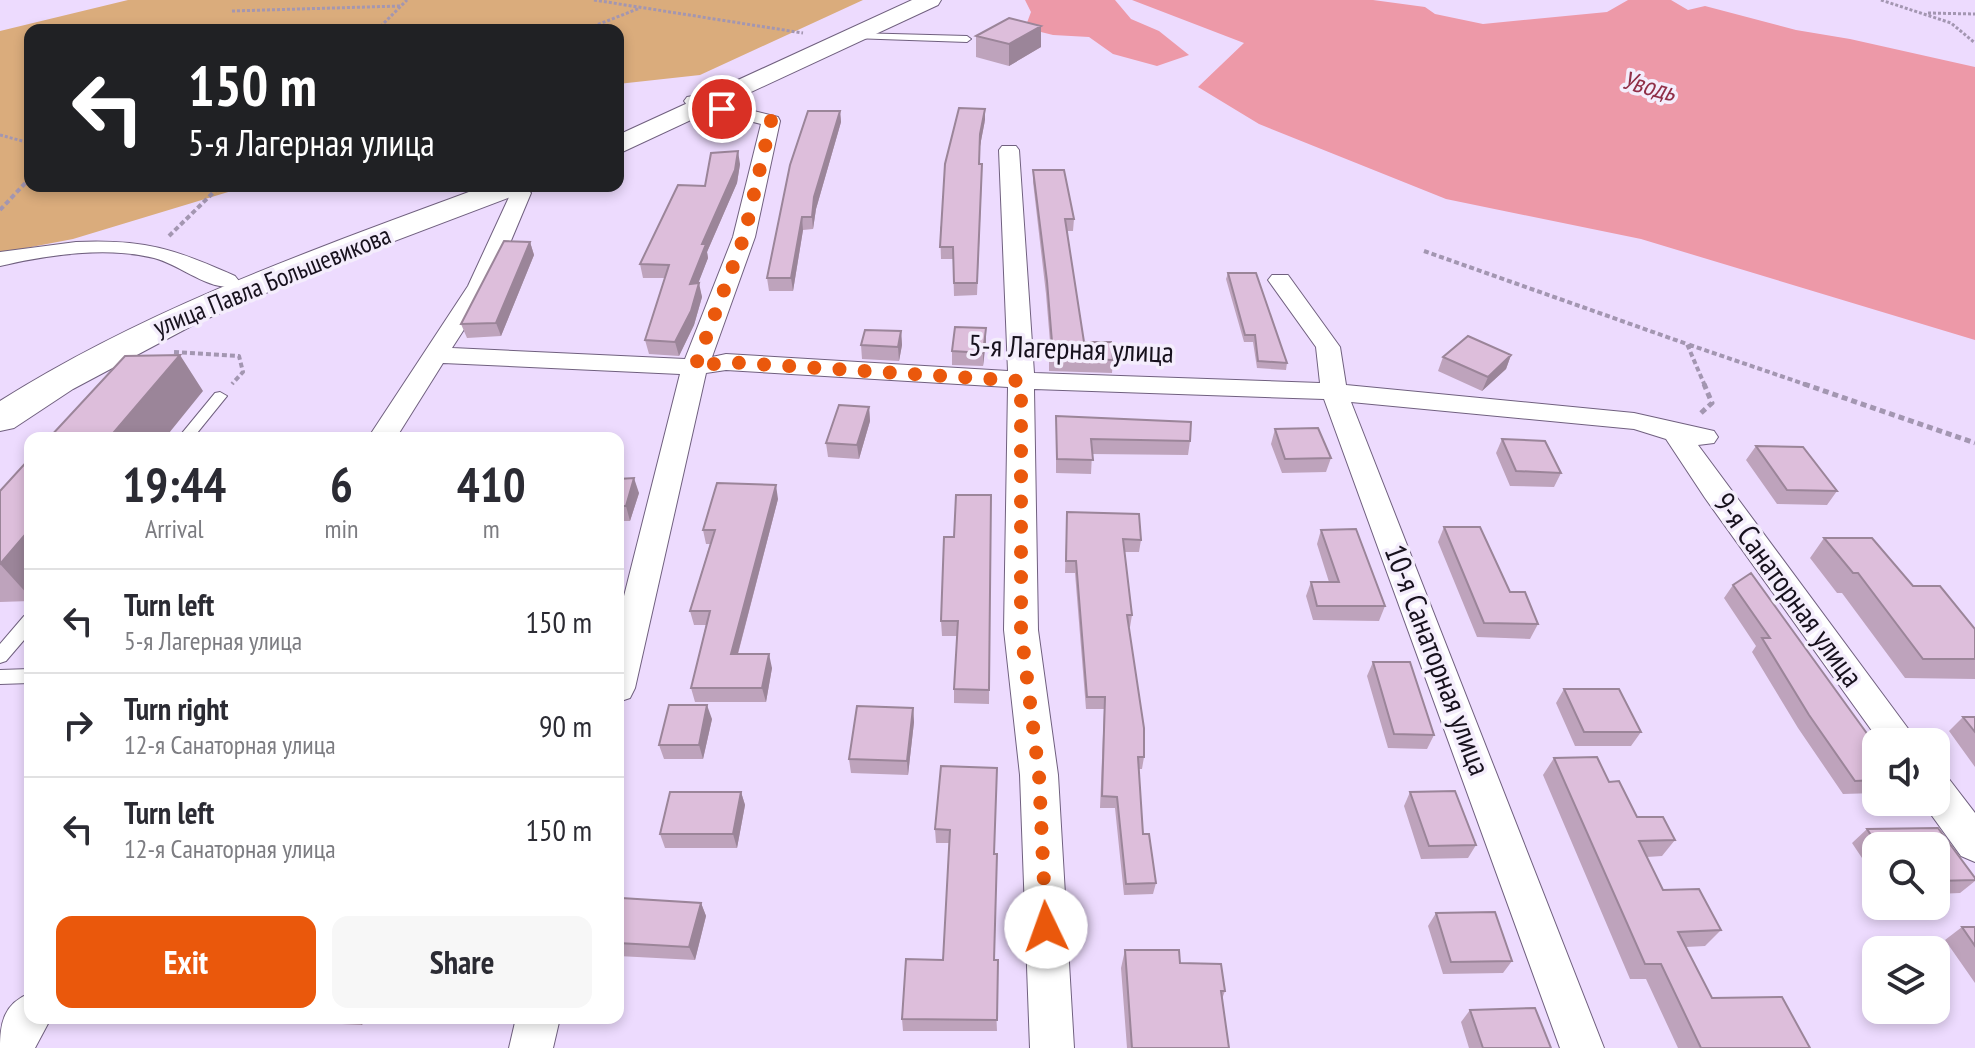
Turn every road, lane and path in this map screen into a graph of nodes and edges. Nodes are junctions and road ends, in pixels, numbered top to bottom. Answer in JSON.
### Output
{"nodes":[{"id":1,"x":407,"y":0,"type":"edge"},
{"id":2,"x":594,"y":0,"type":"edge"},
{"id":3,"x":913,"y":0,"type":"edge"},
{"id":4,"x":930,"y":0,"type":"edge"},
{"id":5,"x":1881,"y":0,"type":"edge"},
{"id":6,"x":400,"y":6,"type":"junction"},
{"id":7,"x":641,"y":7,"type":"junction"},
{"id":8,"x":232,"y":11,"type":"dead end"},
{"id":9,"x":1920,"y":12,"type":"junction"},
{"id":10,"x":1975,"y":14,"type":"edge"},
{"id":11,"x":383,"y":24,"type":"edge"},
{"id":12,"x":599,"y":24,"type":"edge"},
{"id":13,"x":843,"y":37,"type":"junction"},
{"id":14,"x":967,"y":39,"type":"dead end"},
{"id":15,"x":1975,"y":43,"type":"edge"},
{"id":16,"x":702,"y":103,"type":"junction"},
{"id":17,"x":624,"y":131,"type":"edge"},
{"id":18,"x":0,"y":135,"type":"edge"},
{"id":19,"x":24,"y":141,"type":"edge"},
{"id":20,"x":624,"y":143,"type":"edge"},
{"id":21,"x":1009,"y":150,"type":"dead end"},
{"id":22,"x":24,"y":184,"type":"edge"},
{"id":23,"x":214,"y":192,"type":"edge"},
{"id":24,"x":465,"y":192,"type":"edge"},
{"id":25,"x":496,"y":192,"type":"edge"},
{"id":26,"x":520,"y":192,"type":"edge"},
{"id":27,"x":0,"y":210,"type":"edge"},
{"id":28,"x":154,"y":251,"type":"junction"},
{"id":29,"x":1424,"y":251,"type":"dead end"},
{"id":30,"x":0,"y":259,"type":"edge"},
{"id":31,"x":1280,"y":280,"type":"dead end"},
{"id":32,"x":227,"y":281,"type":"junction"},
{"id":33,"x":1687,"y":344,"type":"junction"},
{"id":34,"x":159,"y":351,"type":"dead end"},
{"id":35,"x":433,"y":355,"type":"junction"},
{"id":36,"x":695,"y":367,"type":"junction"},
{"id":37,"x":1021,"y":381,"type":"junction"},
{"id":38,"x":1334,"y":392,"type":"junction"},
{"id":39,"x":220,"y":396,"type":"joint"},
{"id":40,"x":0,"y":397,"type":"edge"},
{"id":41,"x":0,"y":419,"type":"edge"},
{"id":42,"x":190,"y":432,"type":"edge"},
{"id":43,"x":386,"y":432,"type":"edge"},
{"id":44,"x":1691,"y":436,"type":"junction"},
{"id":45,"x":1975,"y":443,"type":"edge"},
{"id":46,"x":24,"y":628,"type":"edge"},
{"id":47,"x":0,"y":656,"type":"edge"},
{"id":48,"x":624,"y":663,"type":"edge"},
{"id":49,"x":24,"y":676,"type":"edge"},
{"id":50,"x":0,"y":677,"type":"edge"},
{"id":51,"x":1890,"y":728,"type":"edge"},
{"id":52,"x":1950,"y":810,"type":"edge"},
{"id":53,"x":1975,"y":844,"type":"edge"},
{"id":54,"x":25,"y":1024,"type":"edge"},
{"id":55,"x":537,"y":1024,"type":"edge"},
{"id":56,"x":10,"y":1048,"type":"edge"},
{"id":57,"x":531,"y":1048,"type":"edge"},
{"id":58,"x":1052,"y":1048,"type":"edge"},
{"id":59,"x":1582,"y":1048,"type":"edge"}],
"edges":[{"from":1,"to":6,"type":"path"},
{"from":2,"to":7,"type":"path"},
{"from":3,"to":13,"type":"main road"},
{"from":4,"to":13,"type":"main road"},
{"from":5,"to":9,"type":"path"},
{"from":6,"to":8,"type":"path"},
{"from":6,"to":11,"type":"path"},
{"from":7,"to":12,"type":"path"},
{"from":7,"to":13,"type":"path"},
{"from":9,"to":10,"type":"path"},
{"from":9,"to":15,"type":"path"},
{"from":13,"to":14,"type":"lane"},
{"from":13,"to":16,"type":"main road"},
{"from":16,"to":17,"type":"main road"},
{"from":16,"to":20,"type":"main road"},
{"from":16,"to":36,"type":"street"},
{"from":18,"to":19,"type":"path"},
{"from":21,"to":37,"type":"street"},
{"from":22,"to":27,"type":"path"},
{"from":23,"to":28,"type":"path"},
{"from":24,"to":32,"type":"main road","name":"улица Павла Большевикова"},
{"from":25,"to":41,"type":"main road","name":"улица Павла Большевикова"},
{"from":26,"to":35,"type":"street","name":"улица Павла Большевикова"},
{"from":28,"to":30,"type":"street"},
{"from":28,"to":32,"type":"street"},
{"from":29,"to":33,"type":"path"},
{"from":31,"to":38,"type":"street","name":"10-я Санаторная улица"},
{"from":32,"to":40,"type":"main road","name":"улица Павла Большевикова"},
{"from":33,"to":44,"type":"path"},
{"from":33,"to":45,"type":"path"},
{"from":34,"to":39,"type":"path"},
{"from":35,"to":36,"type":"street","name":"5-я Лагерная улица"},
{"from":35,"to":43,"type":"street","name":"улица Павла Большевикова"},
{"from":36,"to":37,"type":"street","name":"5-я Лагерная улица"},
{"from":36,"to":48,"type":"street"},
{"from":37,"to":38,"type":"street","name":"5-я Лагерная улица"},
{"from":37,"to":58,"type":"street"},
{"from":38,"to":44,"type":"street","name":"5-я Лагерная улица"},
{"from":38,"to":59,"type":"street","name":"10-я Санаторная улица"},
{"from":39,"to":42,"type":"lane"},
{"from":44,"to":51,"type":"street","name":"9-я Санаторная улица"},
{"from":46,"to":47,"type":"lane"},
{"from":49,"to":50,"type":"lane"},
{"from":52,"to":53,"type":"street"},
{"from":54,"to":56,"type":"street"},
{"from":55,"to":57,"type":"street"}]}
